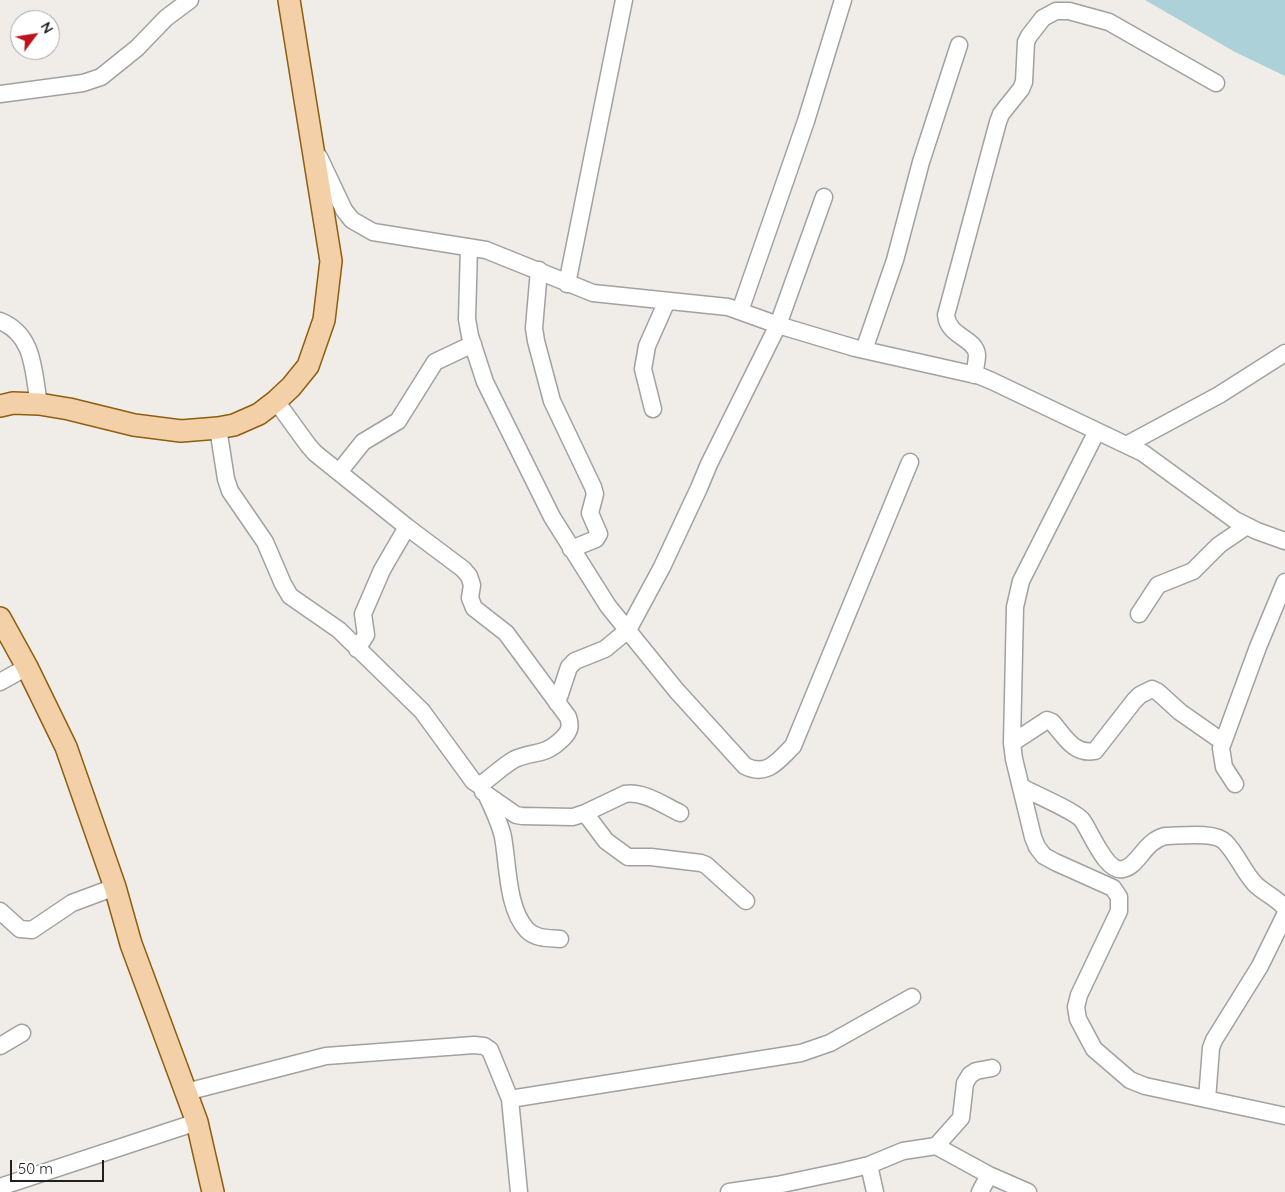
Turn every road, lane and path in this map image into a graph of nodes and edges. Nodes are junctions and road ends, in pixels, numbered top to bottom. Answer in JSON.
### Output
{"nodes":[{"id":1,"x":190,"y":0,"type":"edge"},
{"id":2,"x":289,"y":0,"type":"edge"},
{"id":3,"x":624,"y":0,"type":"edge"},
{"id":4,"x":843,"y":0,"type":"edge"},
{"id":5,"x":959,"y":44,"type":"dead end"},
{"id":6,"x":1216,"y":82,"type":"dead end"},
{"id":7,"x":0,"y":94,"type":"edge"},
{"id":8,"x":312,"y":142,"type":"junction"},
{"id":9,"x":824,"y":197,"type":"dead end"},
{"id":10,"x":469,"y":247,"type":"junction"},
{"id":11,"x":539,"y":270,"type":"junction"},
{"id":12,"x":567,"y":284,"type":"junction"},
{"id":13,"x":667,"y":301,"type":"junction"},
{"id":14,"x":740,"y":311,"type":"junction"},
{"id":15,"x":0,"y":322,"type":"edge"},
{"id":16,"x":778,"y":325,"type":"junction"},
{"id":17,"x":472,"y":344,"type":"junction"},
{"id":18,"x":864,"y":350,"type":"junction"},
{"id":19,"x":1285,"y":353,"type":"edge"},
{"id":20,"x":974,"y":375,"type":"junction"},
{"id":21,"x":276,"y":401,"type":"junction"},
{"id":22,"x":39,"y":404,"type":"junction"},
{"id":23,"x":0,"y":406,"type":"edge"},
{"id":24,"x":653,"y":410,"type":"dead end"},
{"id":25,"x":218,"y":428,"type":"junction"},
{"id":26,"x":1097,"y":431,"type":"junction"},
{"id":27,"x":1126,"y":445,"type":"junction"},
{"id":28,"x":910,"y":462,"type":"dead end"},
{"id":29,"x":340,"y":472,"type":"junction"},
{"id":30,"x":1247,"y":526,"type":"junction"},
{"id":31,"x":407,"y":527,"type":"junction"},
{"id":32,"x":1285,"y":541,"type":"edge"},
{"id":33,"x":571,"y":549,"type":"junction"},
{"id":34,"x":1285,"y":582,"type":"edge"},
{"id":35,"x":1139,"y":614,"type":"dead end"},
{"id":36,"x":3,"y":625,"type":"edge"},
{"id":37,"x":628,"y":630,"type":"junction"},
{"id":38,"x":357,"y":649,"type":"junction"},
{"id":39,"x":27,"y":667,"type":"junction"},
{"id":40,"x":0,"y":682,"type":"edge"},
{"id":41,"x":557,"y":703,"type":"junction"},
{"id":42,"x":1223,"y":742,"type":"junction"},
{"id":43,"x":1012,"y":743,"type":"junction"},
{"id":44,"x":1235,"y":784,"type":"dead end"},
{"id":45,"x":1021,"y":786,"type":"junction"},
{"id":46,"x":485,"y":792,"type":"junction"},
{"id":47,"x":585,"y":813,"type":"junction"},
{"id":48,"x":680,"y":814,"type":"dead end"},
{"id":49,"x":114,"y":887,"type":"junction"},
{"id":50,"x":746,"y":901,"type":"dead end"},
{"id":51,"x":1285,"y":908,"type":"edge"},
{"id":52,"x":0,"y":911,"type":"edge"},
{"id":53,"x":1285,"y":915,"type":"edge"},
{"id":54,"x":560,"y":939,"type":"dead end"},
{"id":55,"x":912,"y":997,"type":"dead end"},
{"id":56,"x":22,"y":1033,"type":"dead end"},
{"id":57,"x":0,"y":1046,"type":"edge"},
{"id":58,"x":992,"y":1068,"type":"dead end"},
{"id":59,"x":186,"y":1092,"type":"junction"},
{"id":60,"x":510,"y":1099,"type":"junction"},
{"id":61,"x":1207,"y":1099,"type":"junction"},
{"id":62,"x":1285,"y":1116,"type":"edge"},
{"id":63,"x":197,"y":1122,"type":"junction"},
{"id":64,"x":936,"y":1146,"type":"junction"},
{"id":65,"x":869,"y":1165,"type":"junction"},
{"id":66,"x":989,"y":1175,"type":"junction"},
{"id":67,"x":0,"y":1187,"type":"edge"},
{"id":68,"x":213,"y":1192,"type":"edge"},
{"id":69,"x":520,"y":1192,"type":"edge"},
{"id":70,"x":729,"y":1192,"type":"edge"},
{"id":71,"x":875,"y":1192,"type":"edge"},
{"id":72,"x":980,"y":1192,"type":"edge"},
{"id":73,"x":1028,"y":1192,"type":"edge"}],
"edges":[{"from":1,"to":7,"type":"street"},
{"from":2,"to":8,"type":"main road"},
{"from":3,"to":12,"type":"street"},
{"from":4,"to":14,"type":"street"},
{"from":5,"to":18,"type":"street"},
{"from":6,"to":20,"type":"street"},
{"from":8,"to":10,"type":"street"},
{"from":8,"to":21,"type":"main road"},
{"from":9,"to":16,"type":"street"},
{"from":10,"to":11,"type":"street"},
{"from":10,"to":17,"type":"street"},
{"from":11,"to":12,"type":"street"},
{"from":11,"to":33,"type":"street"},
{"from":12,"to":13,"type":"street"},
{"from":13,"to":14,"type":"street"},
{"from":13,"to":24,"type":"street"},
{"from":14,"to":16,"type":"street"},
{"from":15,"to":22,"type":"street"},
{"from":16,"to":18,"type":"street"},
{"from":16,"to":37,"type":"street"},
{"from":17,"to":29,"type":"street"},
{"from":17,"to":33,"type":"street"},
{"from":18,"to":20,"type":"street"},
{"from":19,"to":27,"type":"street"},
{"from":20,"to":26,"type":"street"},
{"from":21,"to":25,"type":"main road"},
{"from":21,"to":29,"type":"street"},
{"from":22,"to":23,"type":"main road"},
{"from":22,"to":25,"type":"main road"},
{"from":25,"to":38,"type":"street"},
{"from":26,"to":27,"type":"street"},
{"from":26,"to":43,"type":"street"},
{"from":27,"to":30,"type":"street"},
{"from":28,"to":37,"type":"street"},
{"from":29,"to":31,"type":"street"},
{"from":30,"to":32,"type":"street"},
{"from":30,"to":35,"type":"street"},
{"from":31,"to":38,"type":"street"},
{"from":31,"to":41,"type":"street"},
{"from":33,"to":37,"type":"street"},
{"from":34,"to":42,"type":"street"},
{"from":36,"to":39,"type":"main road"},
{"from":37,"to":41,"type":"street"},
{"from":38,"to":46,"type":"street"},
{"from":39,"to":40,"type":"street"},
{"from":39,"to":49,"type":"main road"},
{"from":41,"to":46,"type":"street"},
{"from":42,"to":43,"type":"street"},
{"from":42,"to":44,"type":"street"},
{"from":43,"to":45,"type":"street"},
{"from":45,"to":51,"type":"street"},
{"from":45,"to":61,"type":"street"},
{"from":46,"to":47,"type":"street"},
{"from":46,"to":54,"type":"street"},
{"from":47,"to":48,"type":"street"},
{"from":47,"to":50,"type":"street"},
{"from":49,"to":52,"type":"street"},
{"from":49,"to":59,"type":"main road"},
{"from":53,"to":61,"type":"street"},
{"from":55,"to":60,"type":"street"},
{"from":56,"to":57,"type":"street"},
{"from":58,"to":64,"type":"street"},
{"from":59,"to":60,"type":"street"},
{"from":59,"to":63,"type":"main road"},
{"from":60,"to":69,"type":"street"},
{"from":61,"to":62,"type":"street"},
{"from":63,"to":67,"type":"street"},
{"from":63,"to":68,"type":"main road"},
{"from":64,"to":65,"type":"street"},
{"from":64,"to":66,"type":"street"},
{"from":65,"to":70,"type":"street"},
{"from":65,"to":71,"type":"street"},
{"from":66,"to":72,"type":"street"},
{"from":66,"to":73,"type":"street"}]}
